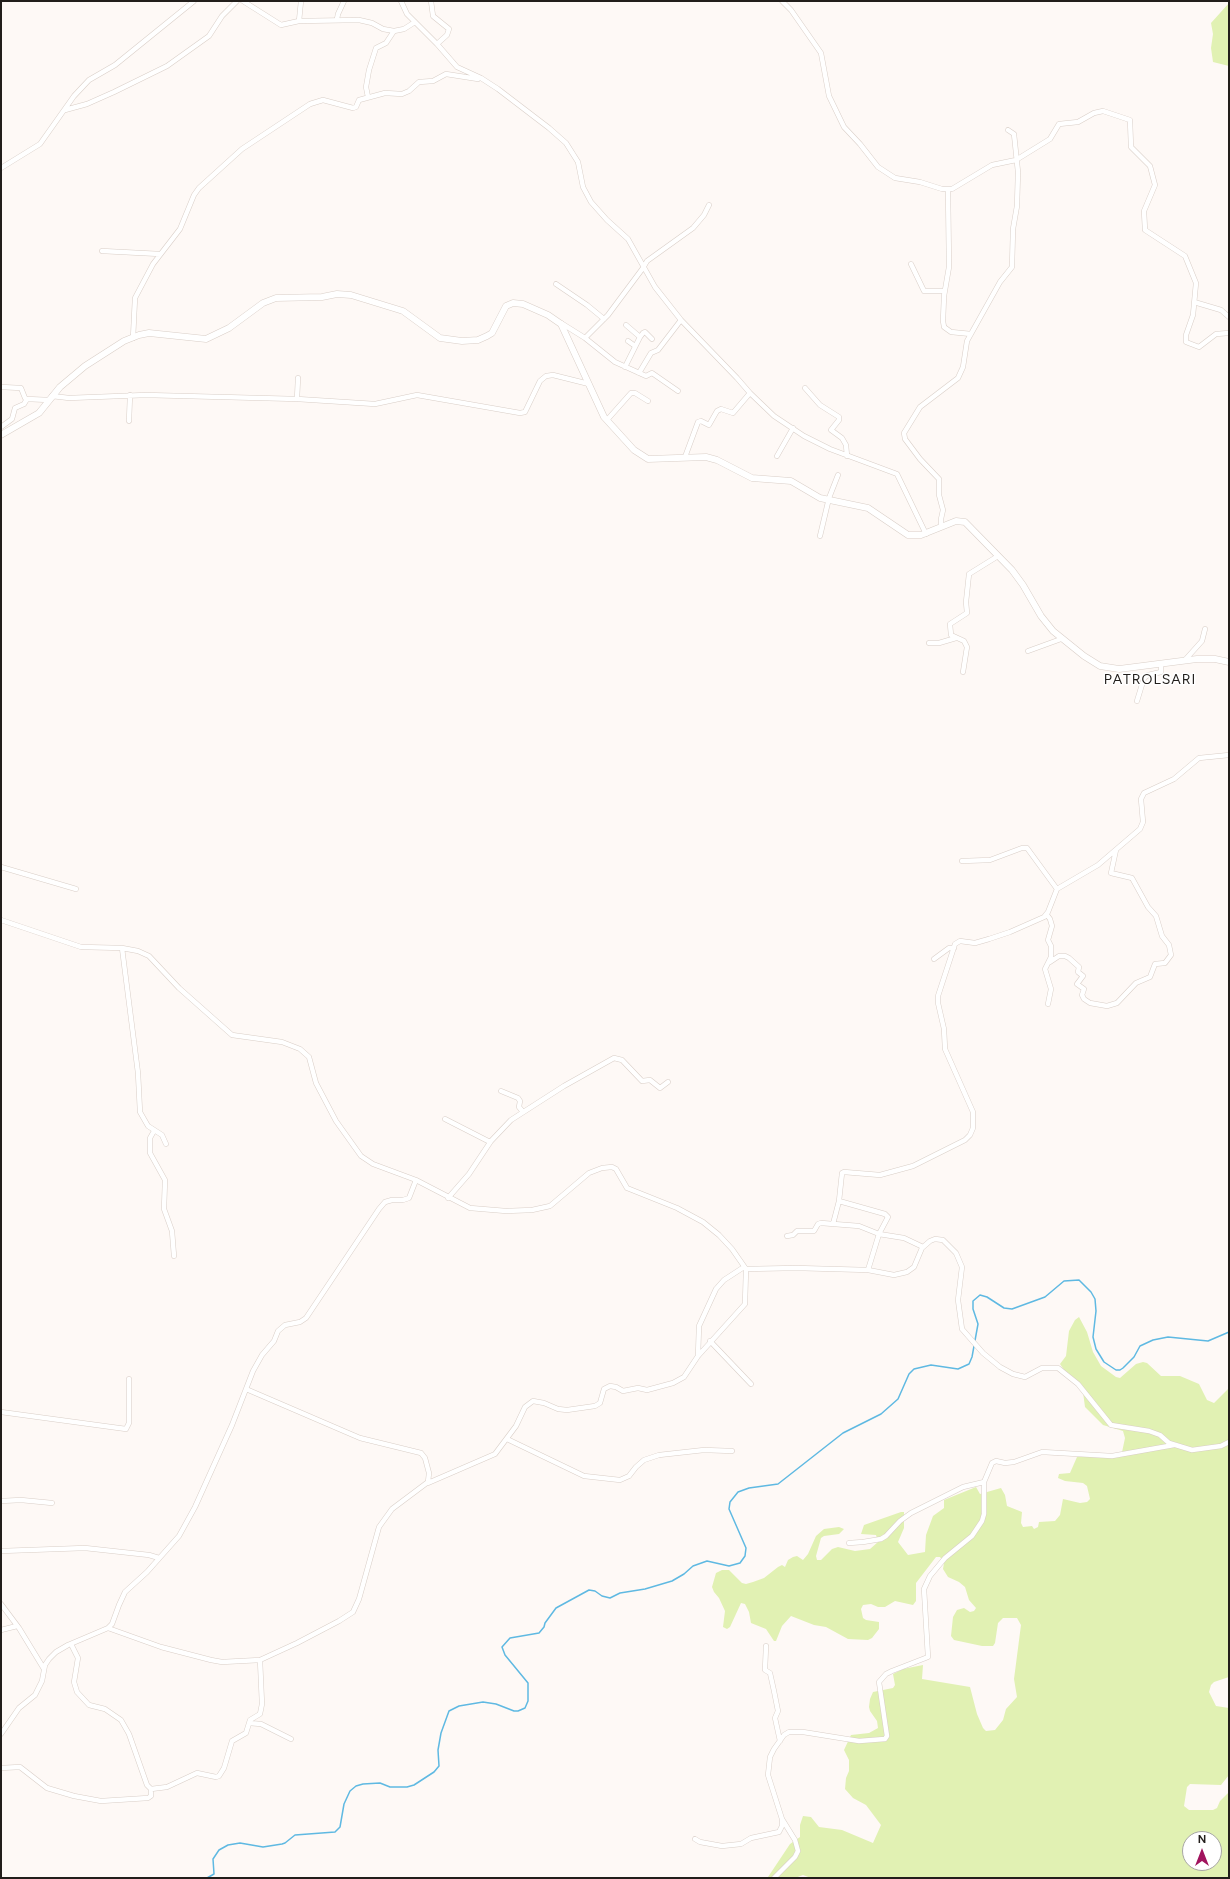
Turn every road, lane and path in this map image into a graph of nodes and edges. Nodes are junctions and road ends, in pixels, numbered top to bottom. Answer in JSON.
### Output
{"nodes":[{"id":1,"x":194,"y":1,"type":"edge"},
{"id":2,"x":237,"y":1,"type":"edge"},
{"id":3,"x":243,"y":1,"type":"edge"},
{"id":4,"x":301,"y":1,"type":"edge"},
{"id":5,"x":344,"y":1,"type":"edge"},
{"id":6,"x":431,"y":1,"type":"edge"},
{"id":7,"x":782,"y":1,"type":"edge"},
{"id":8,"x":401,"y":2,"type":"edge"},
{"id":9,"x":337,"y":19,"type":"junction"},
{"id":10,"x":298,"y":21,"type":"junction"},
{"id":11,"x":415,"y":22,"type":"junction"},
{"id":12,"x":394,"y":31,"type":"junction"},
{"id":13,"x":437,"y":44,"type":"junction"},
{"id":14,"x":481,"y":78,"type":"junction"},
{"id":15,"x":368,"y":97,"type":"junction"},
{"id":16,"x":65,"y":110,"type":"junction"},
{"id":17,"x":1008,"y":130,"type":"dead end"},
{"id":18,"x":1017,"y":159,"type":"junction"},
{"id":19,"x":1,"y":168,"type":"edge"},
{"id":20,"x":948,"y":190,"type":"junction"},
{"id":21,"x":709,"y":205,"type":"dead end"},
{"id":22,"x":102,"y":251,"type":"dead end"},
{"id":23,"x":160,"y":254,"type":"junction"},
{"id":24,"x":911,"y":264,"type":"dead end"},
{"id":25,"x":643,"y":268,"type":"junction"},
{"id":26,"x":556,"y":284,"type":"dead end"},
{"id":27,"x":944,"y":291,"type":"junction"},
{"id":28,"x":1194,"y":302,"type":"junction"},
{"id":29,"x":1229,"y":317,"type":"edge"},
{"id":30,"x":554,"y":319,"type":"junction"},
{"id":31,"x":604,"y":319,"type":"junction"},
{"id":32,"x":681,"y":320,"type":"junction"},
{"id":33,"x":626,"y":325,"type":"dead end"},
{"id":34,"x":1229,"y":333,"type":"edge"},
{"id":35,"x":971,"y":334,"type":"junction"},
{"id":36,"x":640,"y":337,"type":"junction"},
{"id":37,"x":133,"y":338,"type":"junction"},
{"id":38,"x":585,"y":338,"type":"junction"},
{"id":39,"x":652,"y":339,"type":"dead end"},
{"id":40,"x":628,"y":341,"type":"dead end"},
{"id":41,"x":635,"y":346,"type":"junction"},
{"id":42,"x":625,"y":367,"type":"junction"},
{"id":43,"x":639,"y":373,"type":"junction"},
{"id":44,"x":298,"y":378,"type":"dead end"},
{"id":45,"x":589,"y":384,"type":"junction"},
{"id":46,"x":1,"y":387,"type":"edge"},
{"id":47,"x":805,"y":388,"type":"dead end"},
{"id":48,"x":678,"y":391,"type":"dead end"},
{"id":49,"x":750,"y":393,"type":"junction"},
{"id":50,"x":130,"y":395,"type":"junction"},
{"id":51,"x":50,"y":398,"type":"junction"},
{"id":52,"x":27,"y":399,"type":"junction"},
{"id":53,"x":297,"y":399,"type":"junction"},
{"id":54,"x":648,"y":401,"type":"dead end"},
{"id":55,"x":606,"y":420,"type":"junction"},
{"id":56,"x":129,"y":421,"type":"dead end"},
{"id":57,"x":1,"y":427,"type":"edge"},
{"id":58,"x":793,"y":428,"type":"junction"},
{"id":59,"x":1,"y":435,"type":"edge"},
{"id":60,"x":777,"y":456,"type":"dead end"},
{"id":61,"x":847,"y":456,"type":"junction"},
{"id":62,"x":685,"y":457,"type":"junction"},
{"id":63,"x":838,"y":475,"type":"dead end"},
{"id":64,"x":829,"y":498,"type":"junction"},
{"id":65,"x":941,"y":526,"type":"junction"},
{"id":66,"x":926,"y":534,"type":"junction"},
{"id":67,"x":820,"y":536,"type":"dead end"},
{"id":68,"x":998,"y":556,"type":"junction"},
{"id":69,"x":1205,"y":629,"type":"dead end"},
{"id":70,"x":956,"y":638,"type":"junction"},
{"id":71,"x":1061,"y":639,"type":"junction"},
{"id":72,"x":929,"y":643,"type":"dead end"},
{"id":73,"x":1028,"y":651,"type":"dead end"},
{"id":74,"x":1184,"y":660,"type":"junction"},
{"id":75,"x":1229,"y":662,"type":"edge"},
{"id":76,"x":1161,"y":664,"type":"junction"},
{"id":77,"x":963,"y":672,"type":"dead end"},
{"id":78,"x":1137,"y":701,"type":"dead end"},
{"id":79,"x":1229,"y":755,"type":"edge"},
{"id":80,"x":1116,"y":850,"type":"junction"},
{"id":81,"x":962,"y":861,"type":"dead end"},
{"id":82,"x":1,"y":867,"type":"edge"},
{"id":83,"x":76,"y":889,"type":"dead end"},
{"id":84,"x":1057,"y":889,"type":"junction"},
{"id":85,"x":1047,"y":915,"type":"junction"},
{"id":86,"x":1,"y":920,"type":"edge"},
{"id":87,"x":122,"y":948,"type":"junction"},
{"id":88,"x":954,"y":948,"type":"junction"},
{"id":89,"x":934,"y":959,"type":"dead end"},
{"id":90,"x":1050,"y":962,"type":"junction"},
{"id":91,"x":1048,"y":1004,"type":"dead end"},
{"id":92,"x":668,"y":1082,"type":"dead end"},
{"id":93,"x":501,"y":1091,"type":"dead end"},
{"id":94,"x":523,"y":1112,"type":"junction"},
{"id":95,"x":445,"y":1120,"type":"dead end"},
{"id":96,"x":154,"y":1131,"type":"junction"},
{"id":97,"x":490,"y":1142,"type":"junction"},
{"id":98,"x":166,"y":1144,"type":"dead end"},
{"id":99,"x":416,"y":1180,"type":"junction"},
{"id":100,"x":448,"y":1198,"type":"junction"},
{"id":101,"x":839,"y":1201,"type":"junction"},
{"id":102,"x":833,"y":1224,"type":"junction"},
{"id":103,"x":879,"y":1234,"type":"junction"},
{"id":104,"x":787,"y":1236,"type":"dead end"},
{"id":105,"x":923,"y":1247,"type":"junction"},
{"id":106,"x":174,"y":1256,"type":"dead end"},
{"id":107,"x":745,"y":1268,"type":"junction"},
{"id":108,"x":868,"y":1270,"type":"junction"},
{"id":109,"x":710,"y":1341,"type":"junction"},
{"id":110,"x":698,"y":1356,"type":"junction"},
{"id":111,"x":130,"y":1379,"type":"dead end"},
{"id":112,"x":751,"y":1384,"type":"dead end"},
{"id":113,"x":246,"y":1389,"type":"junction"},
{"id":114,"x":1,"y":1412,"type":"edge"},
{"id":115,"x":507,"y":1439,"type":"junction"},
{"id":116,"x":1229,"y":1442,"type":"edge"},
{"id":117,"x":1175,"y":1444,"type":"junction"},
{"id":118,"x":732,"y":1451,"type":"dead end"},
{"id":119,"x":984,"y":1482,"type":"junction"},
{"id":120,"x":428,"y":1483,"type":"junction"},
{"id":121,"x":1,"y":1501,"type":"edge"},
{"id":122,"x":52,"y":1503,"type":"dead end"},
{"id":123,"x":849,"y":1543,"type":"dead end"},
{"id":124,"x":1,"y":1551,"type":"edge"},
{"id":125,"x":159,"y":1558,"type":"junction"},
{"id":126,"x":1,"y":1604,"type":"edge"},
{"id":127,"x":17,"y":1626,"type":"junction"},
{"id":128,"x":108,"y":1628,"type":"junction"},
{"id":129,"x":1,"y":1630,"type":"edge"},
{"id":130,"x":71,"y":1644,"type":"junction"},
{"id":131,"x":766,"y":1646,"type":"dead end"},
{"id":132,"x":260,"y":1660,"type":"junction"},
{"id":133,"x":44,"y":1669,"type":"junction"},
{"id":134,"x":249,"y":1723,"type":"junction"},
{"id":135,"x":1,"y":1734,"type":"edge"},
{"id":136,"x":291,"y":1739,"type":"dead end"},
{"id":137,"x":780,"y":1741,"type":"junction"},
{"id":138,"x":1,"y":1768,"type":"edge"},
{"id":139,"x":151,"y":1789,"type":"junction"},
{"id":140,"x":782,"y":1819,"type":"junction"},
{"id":141,"x":695,"y":1839,"type":"dead end"},
{"id":142,"x":774,"y":1878,"type":"edge"}],
"edges":[{"from":1,"to":16,"type":"street"},
{"from":2,"to":16,"type":"street"},
{"from":3,"to":10,"type":"street"},
{"from":4,"to":10,"type":"street"},
{"from":5,"to":9,"type":"street"},
{"from":6,"to":13,"type":"street"},
{"from":7,"to":20,"type":"street"},
{"from":8,"to":11,"type":"street"},
{"from":9,"to":10,"type":"street"},
{"from":9,"to":12,"type":"street"},
{"from":11,"to":12,"type":"street"},
{"from":11,"to":13,"type":"street"},
{"from":12,"to":15,"type":"street"},
{"from":13,"to":14,"type":"street"},
{"from":14,"to":15,"type":"street"},
{"from":14,"to":25,"type":"street"},
{"from":15,"to":23,"type":"street"},
{"from":16,"to":19,"type":"street"},
{"from":17,"to":18,"type":"street"},
{"from":18,"to":20,"type":"street"},
{"from":18,"to":28,"type":"street"},
{"from":18,"to":35,"type":"street"},
{"from":20,"to":27,"type":"street"},
{"from":21,"to":25,"type":"street"},
{"from":22,"to":23,"type":"street"},
{"from":23,"to":37,"type":"street"},
{"from":24,"to":27,"type":"street"},
{"from":25,"to":31,"type":"street"},
{"from":25,"to":32,"type":"street"},
{"from":26,"to":31,"type":"street"},
{"from":27,"to":35,"type":"street"},
{"from":28,"to":29,"type":"street"},
{"from":28,"to":34,"type":"street"},
{"from":30,"to":37,"type":"street"},
{"from":30,"to":38,"type":"street"},
{"from":30,"to":45,"type":"street"},
{"from":31,"to":38,"type":"street"},
{"from":32,"to":43,"type":"street"},
{"from":32,"to":49,"type":"street"},
{"from":33,"to":36,"type":"street"},
{"from":35,"to":65,"type":"street"},
{"from":36,"to":39,"type":"street"},
{"from":36,"to":41,"type":"street"},
{"from":37,"to":51,"type":"street"},
{"from":38,"to":42,"type":"street"},
{"from":40,"to":41,"type":"street"},
{"from":41,"to":42,"type":"street"},
{"from":42,"to":43,"type":"street"},
{"from":43,"to":48,"type":"street"},
{"from":44,"to":53,"type":"street"},
{"from":45,"to":53,"type":"street"},
{"from":45,"to":55,"type":"street"},
{"from":46,"to":52,"type":"street"},
{"from":47,"to":61,"type":"street"},
{"from":49,"to":58,"type":"street"},
{"from":49,"to":62,"type":"street"},
{"from":50,"to":51,"type":"street"},
{"from":50,"to":53,"type":"street"},
{"from":50,"to":56,"type":"street"},
{"from":51,"to":52,"type":"street"},
{"from":51,"to":59,"type":"street"},
{"from":52,"to":57,"type":"street"},
{"from":54,"to":55,"type":"street"},
{"from":55,"to":62,"type":"street"},
{"from":58,"to":60,"type":"street"},
{"from":58,"to":61,"type":"street"},
{"from":61,"to":66,"type":"street"},
{"from":62,"to":64,"type":"street"},
{"from":63,"to":64,"type":"street"},
{"from":64,"to":66,"type":"street"},
{"from":64,"to":67,"type":"street"},
{"from":65,"to":66,"type":"street"},
{"from":65,"to":68,"type":"street"},
{"from":68,"to":70,"type":"street"},
{"from":68,"to":71,"type":"street"},
{"from":69,"to":74,"type":"street"},
{"from":70,"to":72,"type":"street"},
{"from":70,"to":77,"type":"street"},
{"from":71,"to":73,"type":"street"},
{"from":71,"to":76,"type":"street"},
{"from":74,"to":75,"type":"street"},
{"from":74,"to":76,"type":"street"},
{"from":76,"to":78,"type":"street"},
{"from":79,"to":80,"type":"street"},
{"from":80,"to":84,"type":"street"},
{"from":80,"to":90,"type":"street"},
{"from":81,"to":84,"type":"street"},
{"from":82,"to":83,"type":"street"},
{"from":84,"to":85,"type":"street"},
{"from":85,"to":88,"type":"street"},
{"from":85,"to":90,"type":"street"},
{"from":86,"to":87,"type":"street"},
{"from":87,"to":96,"type":"street"},
{"from":87,"to":99,"type":"street"},
{"from":88,"to":89,"type":"street"},
{"from":88,"to":101,"type":"street"},
{"from":90,"to":91,"type":"street"},
{"from":92,"to":94,"type":"street"},
{"from":93,"to":94,"type":"street"},
{"from":94,"to":97,"type":"street"},
{"from":95,"to":97,"type":"street"},
{"from":96,"to":98,"type":"street"},
{"from":96,"to":106,"type":"street"},
{"from":97,"to":100,"type":"street"},
{"from":99,"to":100,"type":"street"},
{"from":99,"to":113,"type":"street"},
{"from":100,"to":107,"type":"street"},
{"from":101,"to":102,"type":"street"},
{"from":101,"to":103,"type":"street"},
{"from":102,"to":103,"type":"street"},
{"from":102,"to":104,"type":"street"},
{"from":103,"to":105,"type":"street"},
{"from":103,"to":108,"type":"street"},
{"from":105,"to":108,"type":"street"},
{"from":105,"to":117,"type":"street"},
{"from":107,"to":108,"type":"street"},
{"from":107,"to":109,"type":"street"},
{"from":107,"to":110,"type":"street"},
{"from":109,"to":110,"type":"street"},
{"from":109,"to":112,"type":"street"},
{"from":110,"to":115,"type":"street"},
{"from":111,"to":114,"type":"street"},
{"from":113,"to":120,"type":"street"},
{"from":113,"to":125,"type":"street"},
{"from":115,"to":118,"type":"street"},
{"from":115,"to":120,"type":"street"},
{"from":116,"to":117,"type":"street"},
{"from":117,"to":119,"type":"street"},
{"from":119,"to":123,"type":"street"},
{"from":119,"to":137,"type":"street"},
{"from":120,"to":132,"type":"street"},
{"from":121,"to":122,"type":"street"},
{"from":124,"to":125,"type":"street"},
{"from":125,"to":128,"type":"street"},
{"from":126,"to":127,"type":"street"},
{"from":127,"to":129,"type":"street"},
{"from":127,"to":133,"type":"street"},
{"from":128,"to":130,"type":"street"},
{"from":128,"to":132,"type":"street"},
{"from":130,"to":133,"type":"street"},
{"from":130,"to":139,"type":"street"},
{"from":131,"to":137,"type":"street"},
{"from":132,"to":134,"type":"street"},
{"from":133,"to":135,"type":"street"},
{"from":134,"to":136,"type":"street"},
{"from":134,"to":139,"type":"street"},
{"from":137,"to":140,"type":"street"},
{"from":138,"to":139,"type":"street"},
{"from":140,"to":141,"type":"street"},
{"from":140,"to":142,"type":"street"}]}
